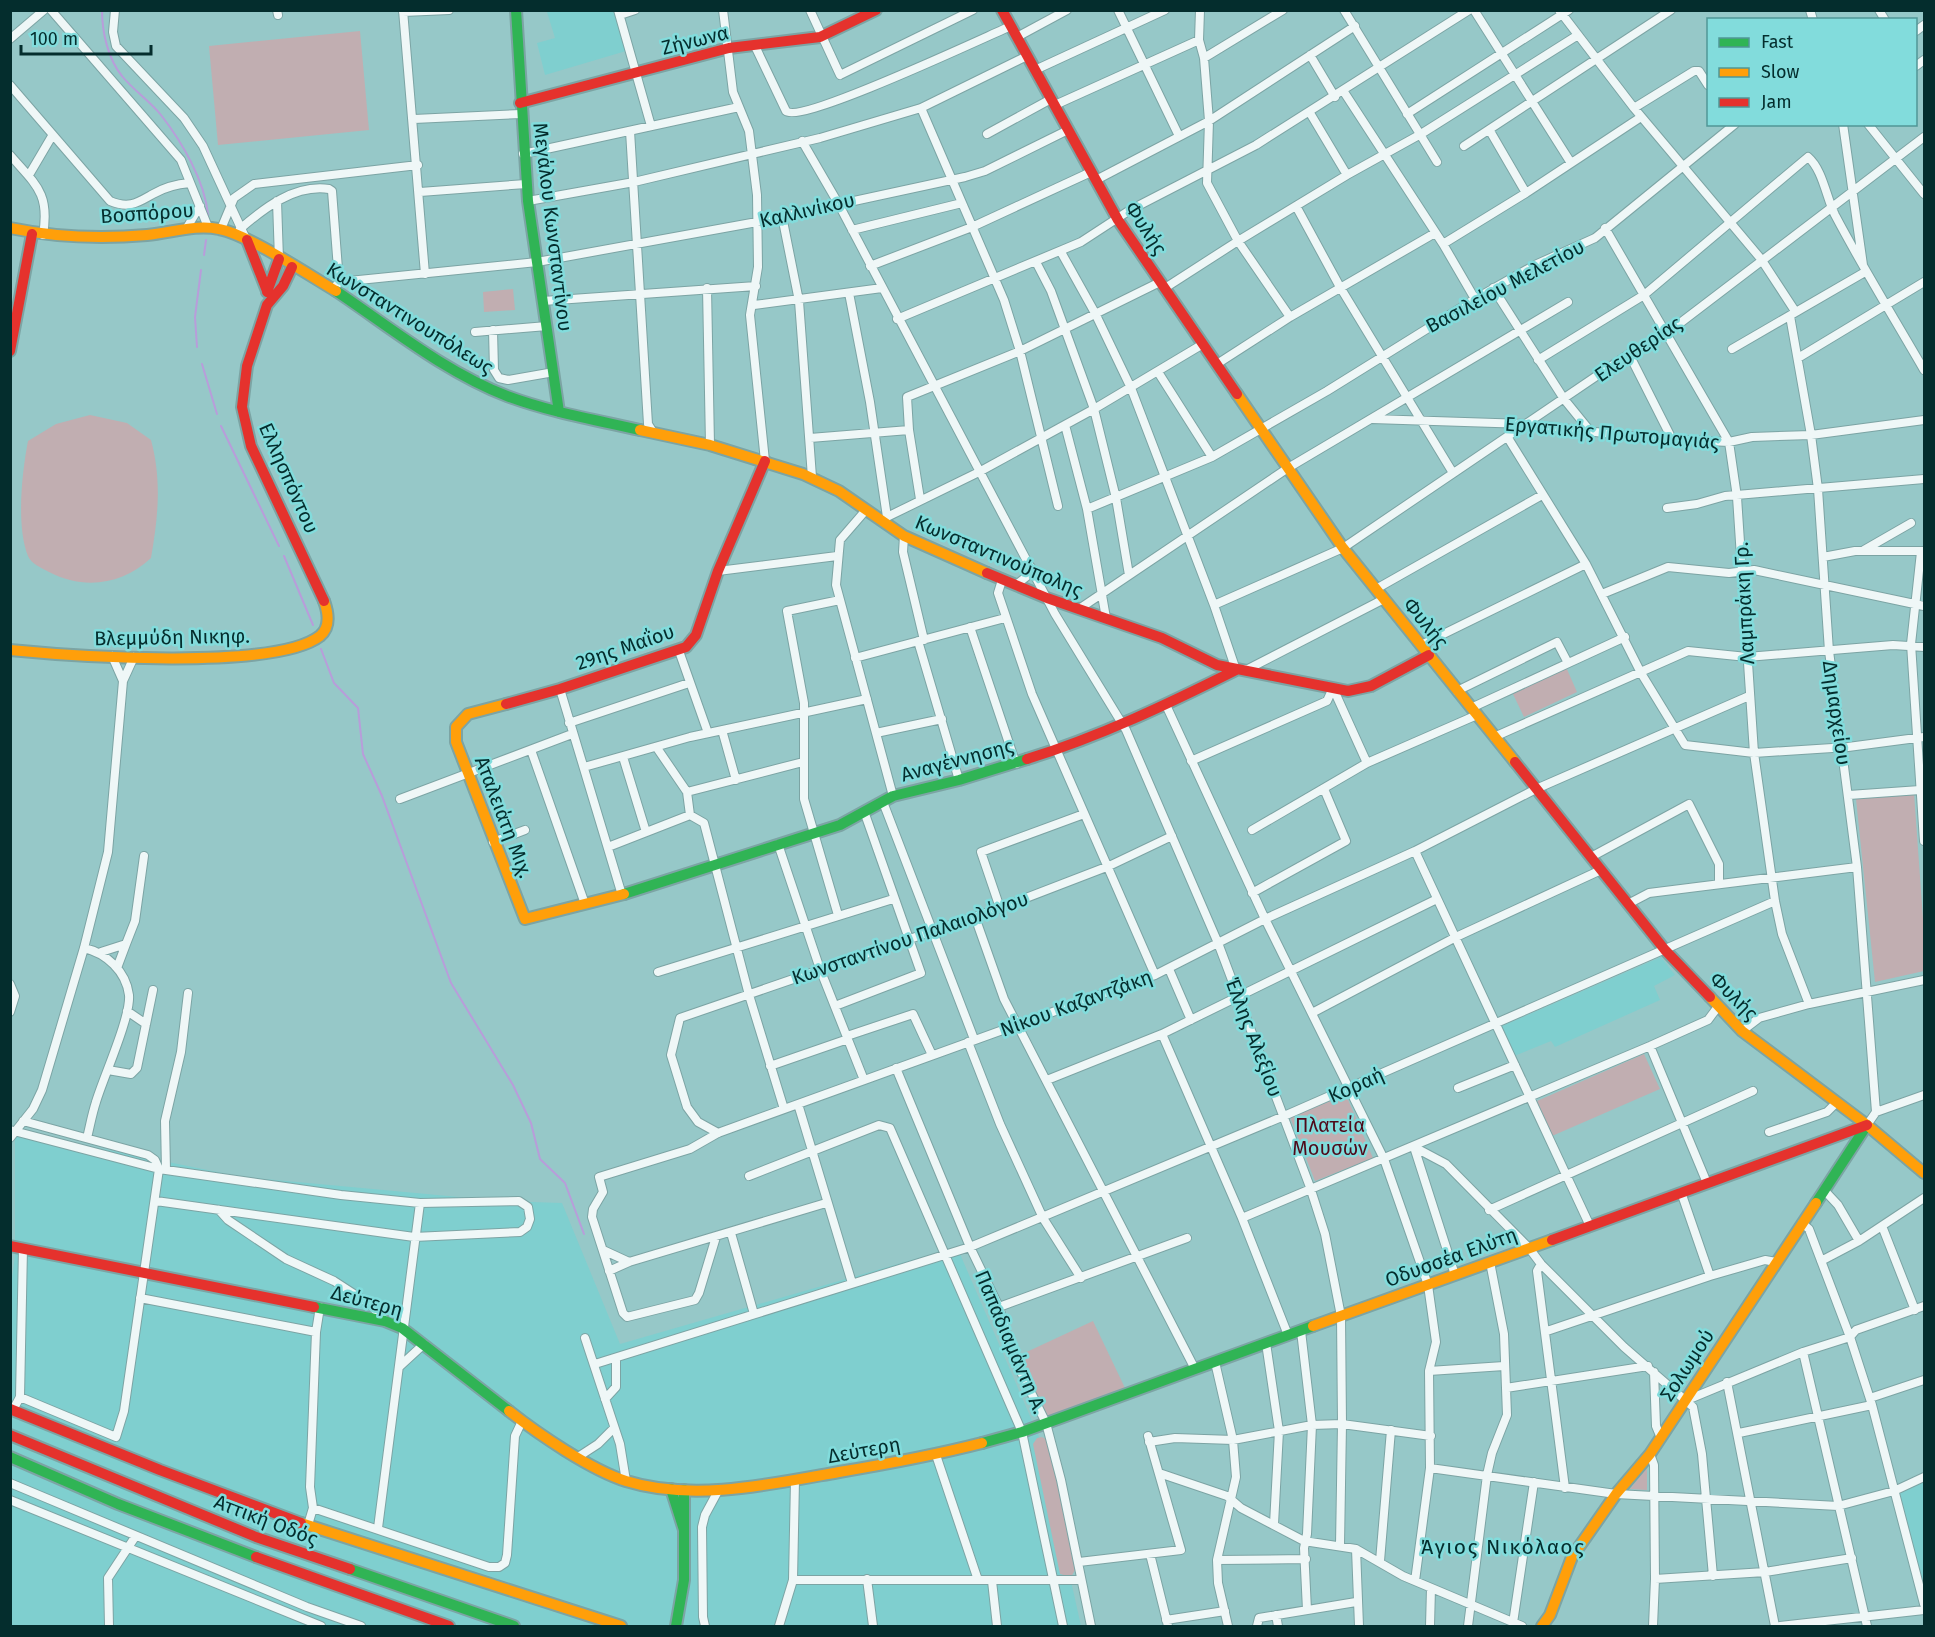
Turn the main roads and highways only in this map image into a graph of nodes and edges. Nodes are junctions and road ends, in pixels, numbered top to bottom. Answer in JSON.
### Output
{"nodes":[{"id":1,"x":516,"y":10,"type":"edge"},
{"id":2,"x":876,"y":10,"type":"edge"},
{"id":3,"x":1002,"y":10,"type":"edge"},
{"id":4,"x":520,"y":108,"type":"junction"},
{"id":5,"x":10,"y":228,"type":"edge"},
{"id":6,"x":32,"y":234,"type":"junction"},
{"id":7,"x":246,"y":240,"type":"junction"},
{"id":8,"x":279,"y":259,"type":"junction"},
{"id":9,"x":292,"y":267,"type":"junction"},
{"id":10,"x":267,"y":291,"type":"junction"},
{"id":11,"x":267,"y":304,"type":"junction"},
{"id":12,"x":10,"y":351,"type":"edge"},
{"id":13,"x":559,"y":412,"type":"junction"},
{"id":14,"x":765,"y":461,"type":"junction"},
{"id":15,"x":327,"y":627,"type":"joint"},
{"id":16,"x":11,"y":652,"type":"edge"},
{"id":17,"x":1429,"y":656,"type":"junction"},
{"id":18,"x":1261,"y":662,"type":"road end"},
{"id":19,"x":1236,"y":670,"type":"junction"},
{"id":20,"x":1266,"y":676,"type":"junction"},
{"id":21,"x":456,"y":727,"type":"joint"},
{"id":22,"x":525,"y":919,"type":"joint"},
{"id":23,"x":1867,"y":1125,"type":"junction"},
{"id":24,"x":1924,"y":1173,"type":"edge"},
{"id":25,"x":10,"y":1246,"type":"edge"},
{"id":26,"x":12,"y":1409,"type":"edge"},
{"id":27,"x":1046,"y":1423,"type":"joint"},
{"id":28,"x":10,"y":1434,"type":"edge"},
{"id":29,"x":10,"y":1457,"type":"edge"},
{"id":30,"x":672,"y":1489,"type":"junction"},
{"id":31,"x":684,"y":1490,"type":"junction"},
{"id":32,"x":684,"y":1530,"type":"junction"},
{"id":33,"x":449,"y":1626,"type":"edge"},
{"id":34,"x":513,"y":1626,"type":"edge"},
{"id":35,"x":621,"y":1626,"type":"edge"},
{"id":36,"x":676,"y":1626,"type":"edge"},
{"id":37,"x":1542,"y":1626,"type":"edge"}],
"edges":[{"from":1,"to":4,"type":"main road","name":"Μεγάλου Κωνσταντίνου"},
{"from":2,"to":4,"type":"main road","name":"Ζήνωνα"},
{"from":3,"to":17,"type":"main road","name":"Φυλής"},
{"from":4,"to":13,"type":"main road","name":"Μεγάλου Κωνσταντίνου"},
{"from":5,"to":6,"type":"main road","name":"Βοσπόρου"},
{"from":6,"to":7,"type":"main road","name":"Βοσπόρου"},
{"from":6,"to":12,"type":"main road"},
{"from":7,"to":8,"type":"main road","name":"Βοσπόρου"},
{"from":7,"to":10,"type":"main road"},
{"from":8,"to":9,"type":"main road","name":"Κωνσταντινουπόλεως"},
{"from":8,"to":10,"type":"main road","name":"Ελλησπόντου"},
{"from":9,"to":11,"type":"main road","name":"Ελλησπόντου"},
{"from":9,"to":13,"type":"main road","name":"Κωνσταντινουπόλεως"},
{"from":10,"to":11,"type":"main road","name":"Ελλησπόντου"},
{"from":11,"to":15,"type":"main road","name":"Ελλησπόντου"},
{"from":13,"to":14,"type":"main road","name":"Κωνσταντινούπολης"},
{"from":14,"to":19,"type":"main road","name":"Κωνσταντινούπολης"},
{"from":14,"to":21,"type":"main road","name":"29ης Μαΐου"},
{"from":15,"to":16,"type":"main road","name":"Βλεμμύδη Νικηφ."},
{"from":17,"to":20,"type":"main road","name":"Κωνσταντινούπολης"},
{"from":17,"to":23,"type":"main road","name":"Φυλής"},
{"from":18,"to":20,"type":"main road"},
{"from":19,"to":20,"type":"main road","name":"Κωνσταντινούπολης"},
{"from":19,"to":22,"type":"main road","name":"Αναγέννησης"},
{"from":21,"to":22,"type":"main road","name":"Αταλειάτη Μιχ."},
{"from":23,"to":24,"type":"main road","name":"Φυλής"},
{"from":23,"to":27,"type":"main road","name":"Οδυσσέα Ελύτη"},
{"from":23,"to":37,"type":"main road","name":"Σολωμού"},
{"from":25,"to":30,"type":"main road","name":"Δεύτερη"},
{"from":26,"to":35,"type":"main road"},
{"from":27,"to":31,"type":"main road","name":"Δεύτερη"},
{"from":28,"to":34,"type":"main road","name":"Αττική Οδός"},
{"from":29,"to":33,"type":"main road","name":"Αττική Οδός"},
{"from":30,"to":31,"type":"main road","name":"Δεύτερη"},
{"from":30,"to":32,"type":"main road"},
{"from":31,"to":32,"type":"main road"},
{"from":32,"to":36,"type":"main road"}]}
